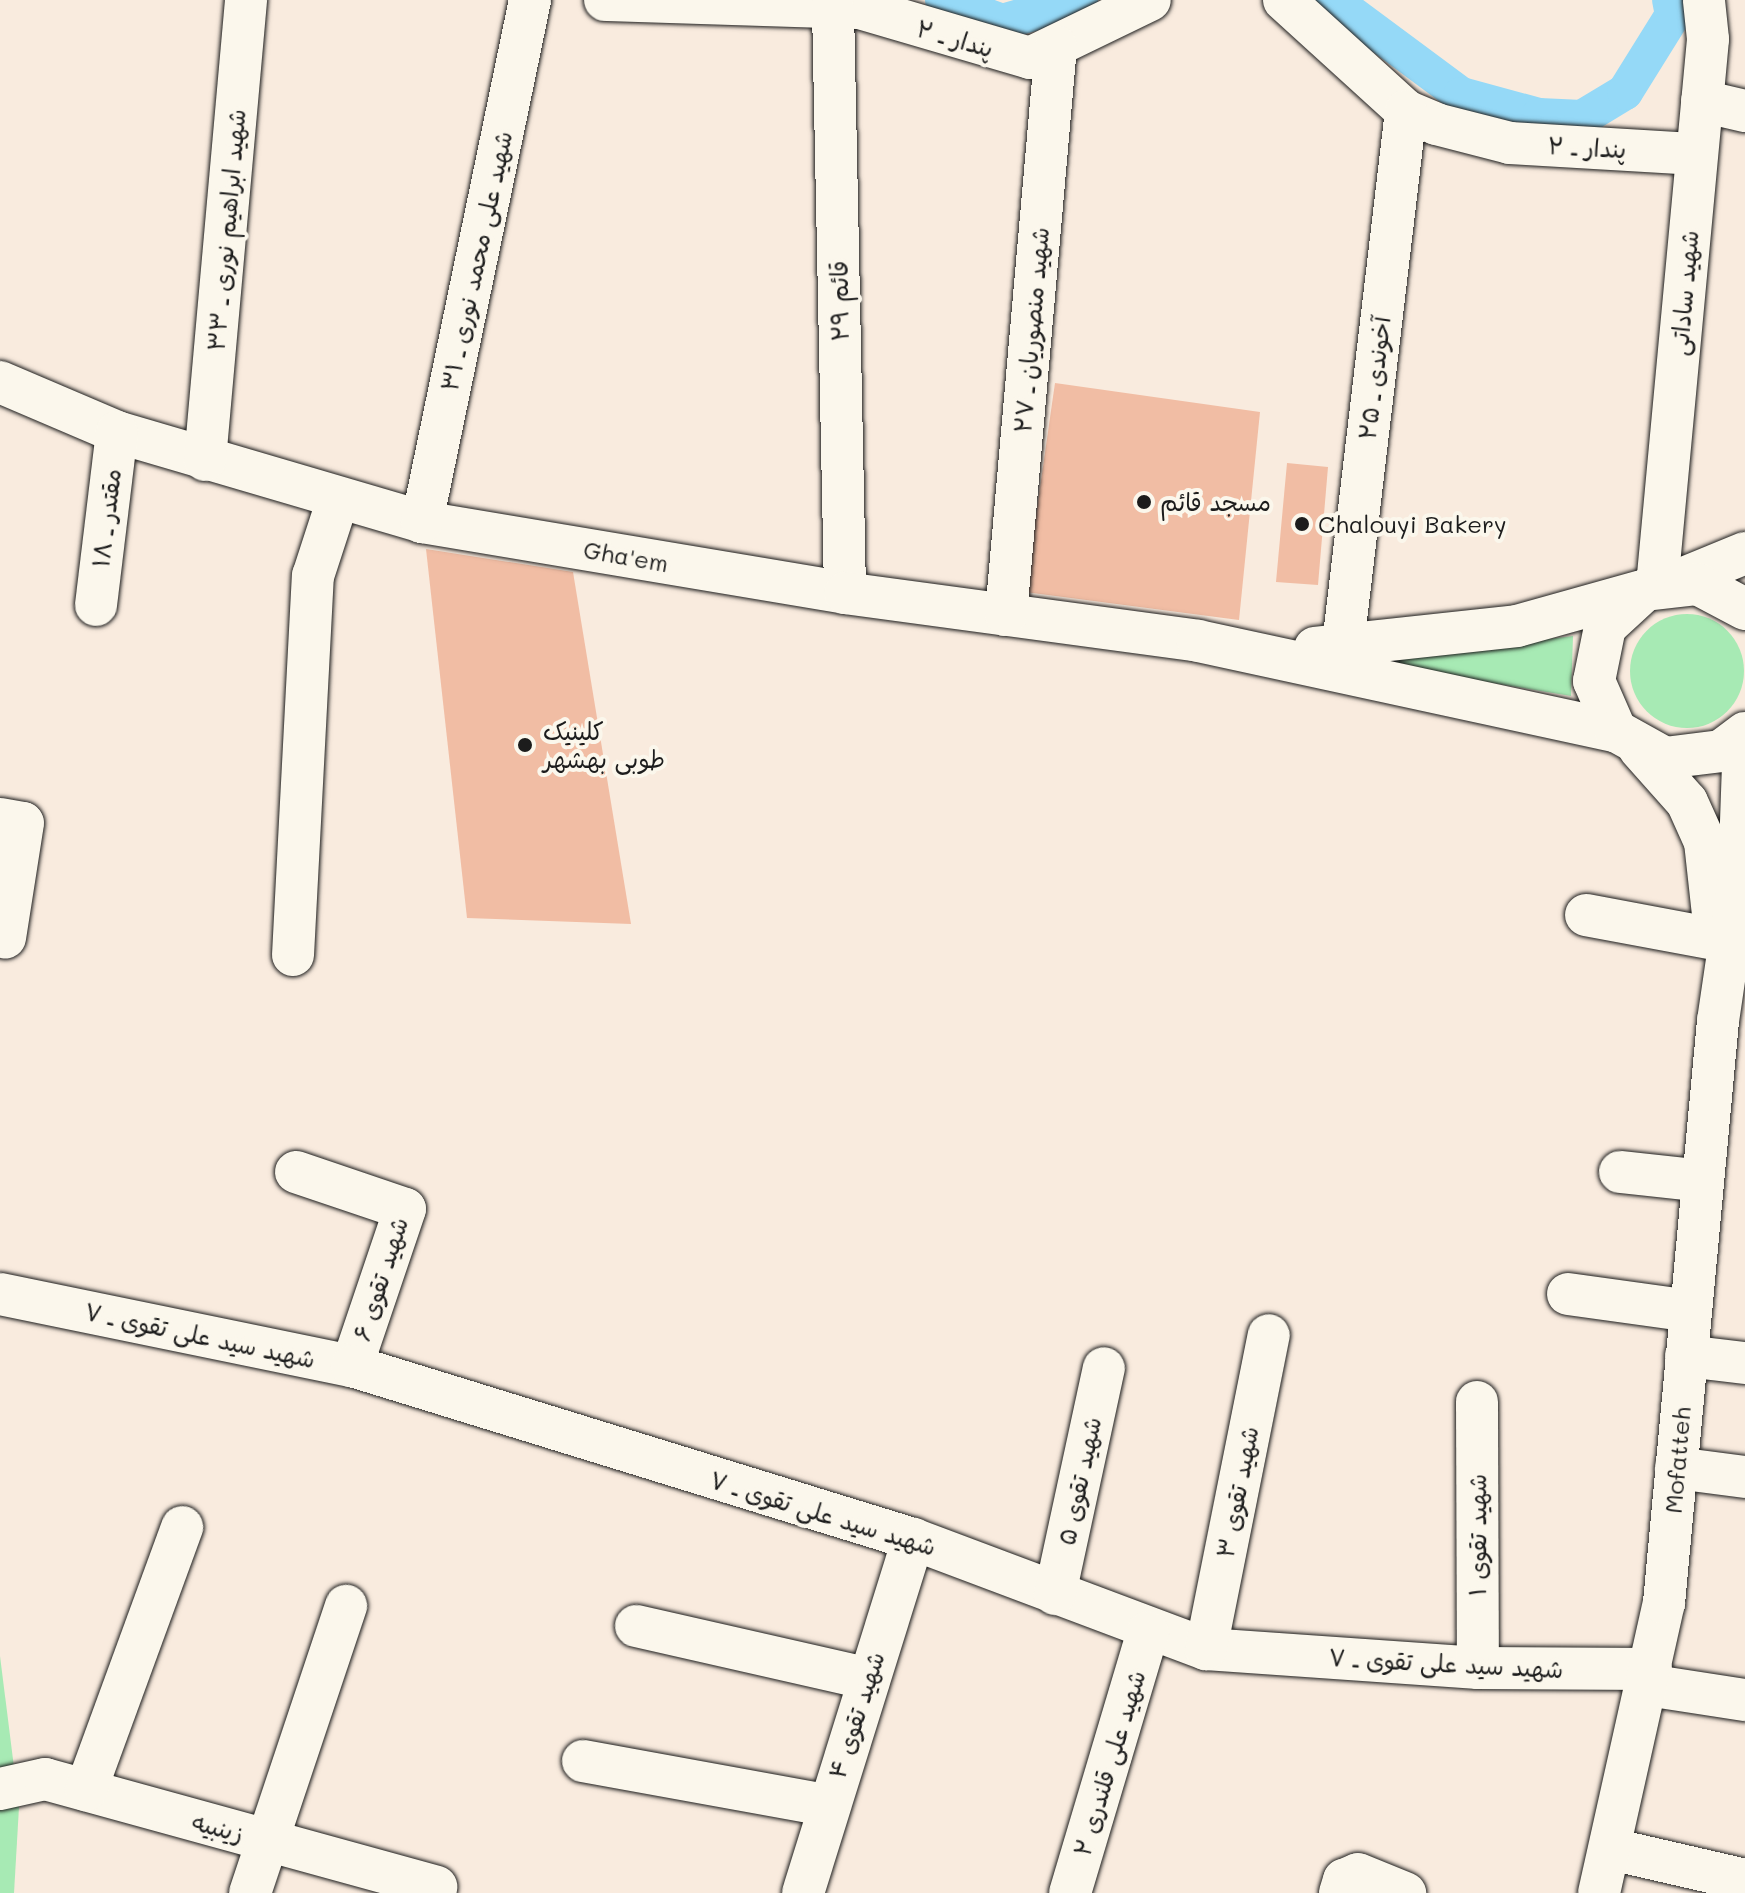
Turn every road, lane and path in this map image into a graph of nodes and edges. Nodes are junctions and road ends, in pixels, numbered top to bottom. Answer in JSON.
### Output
{"nodes":[{"id":1,"x":246,"y":0,"type":"edge"},
{"id":2,"x":530,"y":0,"type":"edge"},
{"id":3,"x":605,"y":0,"type":"edge"},
{"id":4,"x":1150,"y":0,"type":"edge"},
{"id":5,"x":1284,"y":0,"type":"edge"},
{"id":6,"x":1704,"y":0,"type":"edge"},
{"id":7,"x":833,"y":8,"type":"junction"},
{"id":8,"x":1056,"y":46,"type":"junction"},
{"id":9,"x":1702,"y":101,"type":"junction"},
{"id":10,"x":1406,"y":111,"type":"junction"},
{"id":11,"x":1745,"y":111,"type":"edge"},
{"id":12,"x":1697,"y":154,"type":"junction"},
{"id":13,"x":0,"y":382,"type":"edge"},
{"id":14,"x":117,"y":432,"type":"junction"},
{"id":15,"x":205,"y":460,"type":"junction"},
{"id":16,"x":338,"y":499,"type":"junction"},
{"id":17,"x":422,"y":522,"type":"junction"},
{"id":18,"x":1745,"y":553,"type":"edge"},
{"id":19,"x":1658,"y":587,"type":"junction"},
{"id":20,"x":845,"y":593,"type":"junction"},
{"id":21,"x":96,"y":605,"type":"dead end"},
{"id":22,"x":1745,"y":609,"type":"edge"},
{"id":23,"x":1006,"y":615,"type":"junction"},
{"id":24,"x":1343,"y":645,"type":"junction"},
{"id":25,"x":1270,"y":654,"type":"junction"},
{"id":26,"x":1744,"y":734,"type":"edge"},
{"id":27,"x":1628,"y":740,"type":"junction"},
{"id":28,"x":0,"y":819,"type":"edge"},
{"id":29,"x":1742,"y":877,"type":"edge"},
{"id":30,"x":1586,"y":915,"type":"dead end"},
{"id":31,"x":5,"y":938,"type":"dead end"},
{"id":32,"x":1714,"y":939,"type":"junction"},
{"id":33,"x":293,"y":955,"type":"dead end"},
{"id":34,"x":1718,"y":1021,"type":"junction"},
{"id":35,"x":296,"y":1172,"type":"dead end"},
{"id":36,"x":1620,"y":1172,"type":"dead end"},
{"id":37,"x":1703,"y":1181,"type":"junction"},
{"id":38,"x":0,"y":1294,"type":"edge"},
{"id":39,"x":1568,"y":1294,"type":"dead end"},
{"id":40,"x":1691,"y":1311,"type":"junction"},
{"id":41,"x":1269,"y":1335,"type":"dead end"},
{"id":42,"x":1686,"y":1356,"type":"junction"},
{"id":43,"x":1745,"y":1363,"type":"edge"},
{"id":44,"x":352,"y":1366,"type":"junction"},
{"id":45,"x":1104,"y":1368,"type":"dead end"},
{"id":46,"x":1477,"y":1402,"type":"dead end"},
{"id":47,"x":1676,"y":1468,"type":"junction"},
{"id":48,"x":1745,"y":1477,"type":"edge"},
{"id":49,"x":182,"y":1527,"type":"dead end"},
{"id":50,"x":913,"y":1539,"type":"junction"},
{"id":51,"x":1055,"y":1594,"type":"junction"},
{"id":52,"x":346,"y":1606,"type":"dead end"},
{"id":53,"x":636,"y":1626,"type":"dead end"},
{"id":54,"x":1148,"y":1632,"type":"junction"},
{"id":55,"x":1206,"y":1649,"type":"junction"},
{"id":56,"x":1478,"y":1668,"type":"junction"},
{"id":57,"x":1649,"y":1677,"type":"junction"},
{"id":58,"x":869,"y":1679,"type":"junction"},
{"id":59,"x":1745,"y":1700,"type":"edge"},
{"id":60,"x":583,"y":1761,"type":"dead end"},
{"id":61,"x":0,"y":1789,"type":"edge"},
{"id":62,"x":86,"y":1790,"type":"junction"},
{"id":63,"x":826,"y":1805,"type":"junction"},
{"id":64,"x":265,"y":1840,"type":"junction"},
{"id":65,"x":1611,"y":1849,"type":"junction"},
{"id":66,"x":1745,"y":1880,"type":"edge"},
{"id":67,"x":436,"y":1887,"type":"dead end"},
{"id":68,"x":250,"y":1893,"type":"edge"},
{"id":69,"x":803,"y":1893,"type":"edge"},
{"id":70,"x":1070,"y":1893,"type":"edge"},
{"id":71,"x":1340,"y":1893,"type":"edge"},
{"id":72,"x":1405,"y":1893,"type":"edge"},
{"id":73,"x":1599,"y":1893,"type":"edge"}],
"edges":[{"from":1,"to":15,"type":"street","name":"شهید ابراهیم نوری ـ ۳۳"},
{"from":2,"to":17,"type":"street","name":"شهید علی محمد نوری ـ ۳۱"},
{"from":3,"to":7,"type":"street","name":"پندار ـ ۲"},
{"from":4,"to":8,"type":"street","name":"پندار ـ ۲"},
{"from":5,"to":10,"type":"street","name":"پندار ـ ۲"},
{"from":6,"to":9,"type":"street","name":"شهید ساداتی"},
{"from":7,"to":8,"type":"street","name":"پندار ـ ۲"},
{"from":7,"to":20,"type":"street","name":"قائم ۲۹"},
{"from":8,"to":23,"type":"street","name":"شهید منصوریان ـ ۲۷"},
{"from":9,"to":11,"type":"street"},
{"from":9,"to":12,"type":"street","name":"شهید ساداتی"},
{"from":10,"to":12,"type":"street","name":"پندار ـ ۲"},
{"from":10,"to":24,"type":"street","name":"آخوندی ـ ۲۵"},
{"from":12,"to":19,"type":"street","name":"شهید ساداتی"},
{"from":13,"to":14,"type":"street","name":"Gha'em"},
{"from":14,"to":15,"type":"street","name":"Gha'em"},
{"from":14,"to":21,"type":"street","name":"مقتدر ـ ۱۸"},
{"from":15,"to":16,"type":"street","name":"Gha'em"},
{"from":16,"to":17,"type":"street","name":"Gha'em"},
{"from":16,"to":33,"type":"street"},
{"from":17,"to":20,"type":"street","name":"Gha'em"},
{"from":18,"to":19,"type":"street"},
{"from":19,"to":22,"type":"street"},
{"from":19,"to":24,"type":"street"},
{"from":19,"to":27,"type":"street"},
{"from":20,"to":23,"type":"street","name":"Gha'em"},
{"from":23,"to":25,"type":"street","name":"Gha'em"},
{"from":24,"to":25,"type":"street"},
{"from":25,"to":27,"type":"street"},
{"from":26,"to":27,"type":"street"},
{"from":26,"to":29,"type":"street"},
{"from":27,"to":32,"type":"street"},
{"from":28,"to":31,"type":"street"},
{"from":29,"to":34,"type":"street"},
{"from":30,"to":32,"type":"street"},
{"from":32,"to":34,"type":"street"},
{"from":34,"to":37,"type":"street","name":"Mofatteh"},
{"from":35,"to":44,"type":"street","name":"شهید تقوی ۶"},
{"from":36,"to":37,"type":"street"},
{"from":37,"to":40,"type":"street","name":"Mofatteh"},
{"from":38,"to":44,"type":"street","name":"شهید سید علی تقوی ـ ۷"},
{"from":39,"to":40,"type":"street"},
{"from":40,"to":42,"type":"street","name":"Mofatteh"},
{"from":41,"to":55,"type":"street","name":"شهید تقوی ۳"},
{"from":42,"to":43,"type":"street"},
{"from":42,"to":47,"type":"street","name":"Mofatteh"},
{"from":44,"to":50,"type":"street","name":"شهید سید علی تقوی ـ ۷"},
{"from":45,"to":51,"type":"street","name":"شهید تقوی ۵"},
{"from":46,"to":56,"type":"street","name":"شهید تقوی ۱"},
{"from":47,"to":48,"type":"street"},
{"from":47,"to":57,"type":"street","name":"Mofatteh"},
{"from":49,"to":62,"type":"street"},
{"from":50,"to":51,"type":"street","name":"شهید سید علی تقوی ـ ۷"},
{"from":50,"to":58,"type":"street","name":"شهید تقوی ۴"},
{"from":51,"to":54,"type":"street","name":"شهید سید علی تقوی ـ ۷"},
{"from":52,"to":64,"type":"street"},
{"from":53,"to":58,"type":"street"},
{"from":54,"to":55,"type":"street","name":"شهید سید علی تقوی ـ ۷"},
{"from":54,"to":70,"type":"street","name":"شهید علی قلندری ۲"},
{"from":55,"to":56,"type":"street","name":"شهید سید علی تقوی ـ ۷"},
{"from":56,"to":57,"type":"street","name":"شهید سید علی تقوی ـ ۷"},
{"from":57,"to":59,"type":"street","name":"شهید سید علی تقوی ـ ۷"},
{"from":57,"to":65,"type":"street","name":"Mofatteh"},
{"from":58,"to":63,"type":"street","name":"شهید تقوی ۴"},
{"from":60,"to":63,"type":"street"},
{"from":61,"to":62,"type":"street","name":"زینبیه"},
{"from":62,"to":64,"type":"street","name":"زینبیه"},
{"from":63,"to":69,"type":"street","name":"شهید تقوی ۴"},
{"from":64,"to":67,"type":"street","name":"زینبیه"},
{"from":64,"to":68,"type":"street"},
{"from":65,"to":66,"type":"street"},
{"from":65,"to":73,"type":"street","name":"Mofatteh"},
{"from":71,"to":72,"type":"street"}]}
